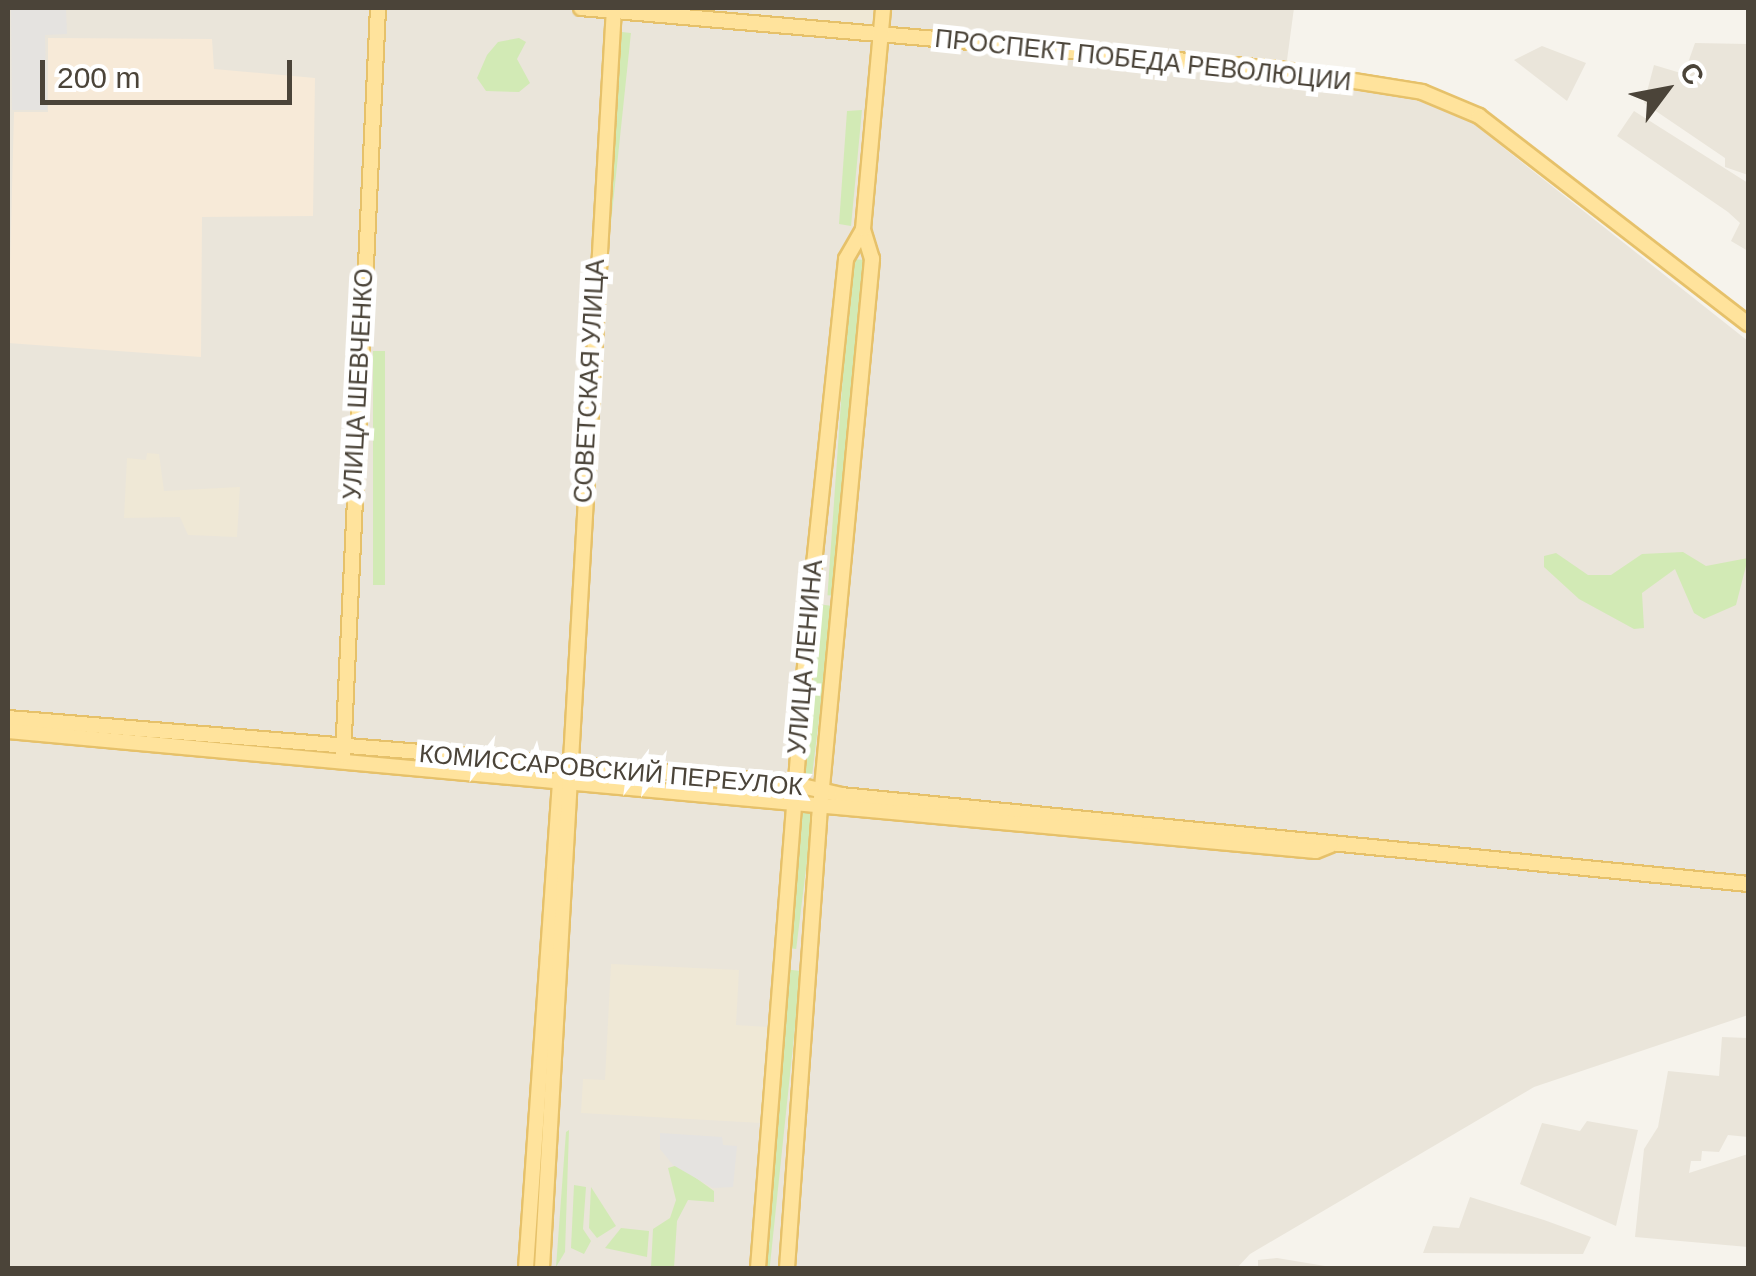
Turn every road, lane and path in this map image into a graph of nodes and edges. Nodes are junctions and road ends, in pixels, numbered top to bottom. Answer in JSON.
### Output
{"nodes":[{"id":1,"x":378,"y":8,"type":"edge"},
{"id":2,"x":581,"y":8,"type":"edge"},
{"id":3,"x":883,"y":8,"type":"edge"},
{"id":4,"x":614,"y":9,"type":"edge"},
{"id":5,"x":880,"y":32,"type":"junction"},
{"id":6,"x":863,"y":230,"type":"junction"},
{"id":7,"x":1748,"y":324,"type":"edge"},
{"id":8,"x":8,"y":718,"type":"edge"},
{"id":9,"x":8,"y":731,"type":"edge"},
{"id":10,"x":343,"y":754,"type":"junction"},
{"id":11,"x":566,"y":768,"type":"junction"},
{"id":12,"x":793,"y":791,"type":"junction"},
{"id":13,"x":824,"y":795,"type":"junction"},
{"id":14,"x":1748,"y":884,"type":"edge"},
{"id":15,"x":526,"y":1268,"type":"edge"},
{"id":16,"x":542,"y":1268,"type":"edge"},
{"id":17,"x":758,"y":1268,"type":"edge"},
{"id":18,"x":788,"y":1268,"type":"edge"}],
"edges":[{"from":1,"to":10,"type":"main road","name":"УЛИЦА ШЕВЧЕНКО"},
{"from":2,"to":4,"type":"main road","name":"ПРОСПЕКТ ПОБЕДА РЕВОЛЮЦИИ"},
{"from":3,"to":5,"type":"main road","name":"УЛИЦА ЛЕНИНА"},
{"from":4,"to":5,"type":"main road","name":"ПРОСПЕКТ ПОБЕДА РЕВОЛЮЦИИ"},
{"from":4,"to":11,"type":"main road","name":"СОВЕТСКАЯ УЛИЦА"},
{"from":5,"to":6,"type":"main road","name":"УЛИЦА ЛЕНИНА"},
{"from":5,"to":7,"type":"main road","name":"ПРОСПЕКТ ПОБЕДА РЕВОЛЮЦИИ"},
{"from":6,"to":12,"type":"main road","name":"УЛИЦА ЛЕНИНА"},
{"from":6,"to":13,"type":"main road","name":"УЛИЦА ЛЕНИНА"},
{"from":8,"to":10,"type":"main road","name":"КОМИССАРОВСКИЙ ПЕРЕУЛОК"},
{"from":9,"to":10,"type":"main road","name":"КОМИССАРОВСКИЙ ПЕРЕУЛОК"},
{"from":10,"to":11,"type":"main road","name":"КОМИССАРОВСКИЙ ПЕРЕУЛОК"},
{"from":11,"to":12,"type":"main road","name":"КОМИССАРОВСКИЙ ПЕРЕУЛОК"},
{"from":11,"to":15,"type":"main road","name":"СОВЕТСКАЯ УЛИЦА"},
{"from":11,"to":16,"type":"main road","name":"СОВЕТСКАЯ УЛИЦА"},
{"from":12,"to":13,"type":"main road","name":"КОМИССАРОВСКИЙ ПЕРЕУЛОК"},
{"from":12,"to":17,"type":"main road","name":"УЛИЦА ЛЕНИНА"},
{"from":13,"to":14,"type":"main road","name":"КОМИССАРОВСКИЙ ПЕРЕУЛОК"},
{"from":13,"to":18,"type":"main road","name":"УЛИЦА ЛЕНИНА"}]}
